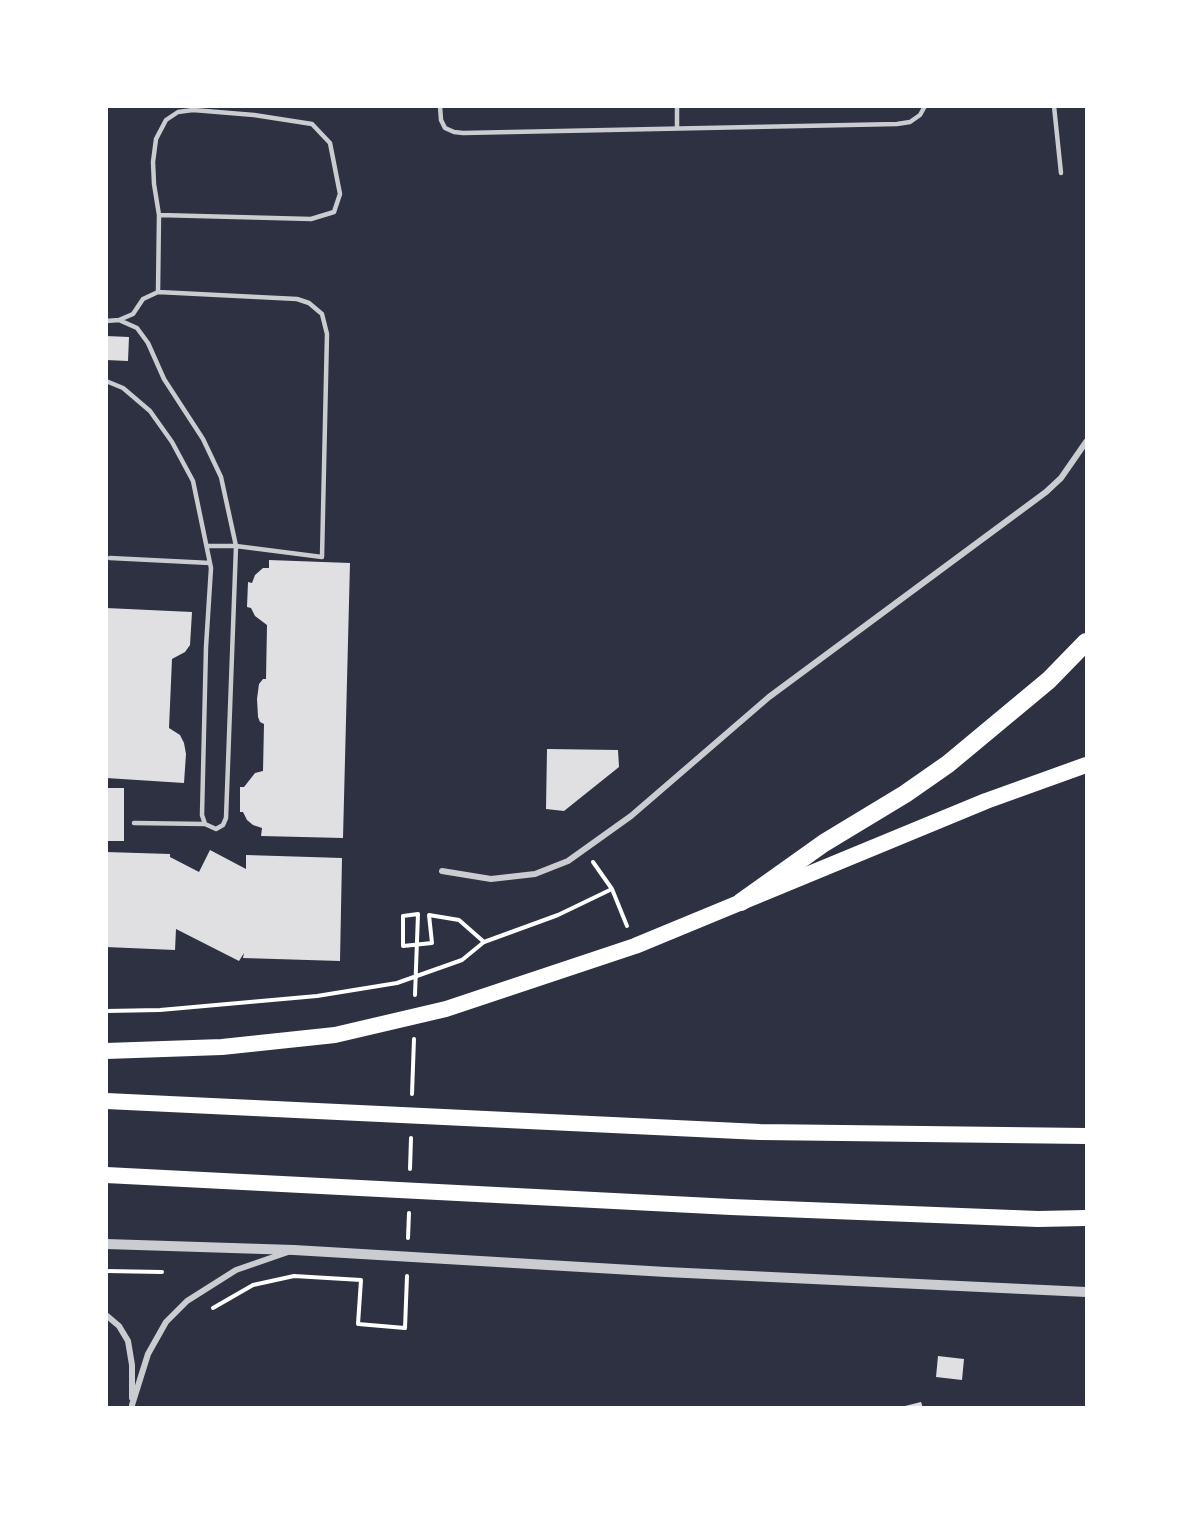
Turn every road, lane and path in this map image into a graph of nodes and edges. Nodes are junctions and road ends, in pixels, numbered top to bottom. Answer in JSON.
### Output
{"nodes":[{"id":1,"x":440,"y":106,"type":"edge"},
{"id":2,"x":677,"y":106,"type":"edge"},
{"id":3,"x":925,"y":106,"type":"edge"},
{"id":4,"x":1054,"y":106,"type":"edge"},
{"id":5,"x":677,"y":128,"type":"junction"},
{"id":6,"x":1060,"y":173,"type":"dead end"},
{"id":7,"x":159,"y":215,"type":"junction"},
{"id":8,"x":158,"y":292,"type":"junction"},
{"id":9,"x":118,"y":320,"type":"junction"},
{"id":10,"x":106,"y":321,"type":"edge"},
{"id":11,"x":106,"y":381,"type":"edge"},
{"id":12,"x":1086,"y":442,"type":"edge"},
{"id":13,"x":207,"y":546,"type":"junction"},
{"id":14,"x":236,"y":546,"type":"junction"},
{"id":15,"x":110,"y":558,"type":"dead end"},
{"id":16,"x":210,"y":563,"type":"junction"},
{"id":17,"x":1086,"y":642,"type":"edge"},
{"id":18,"x":1086,"y":765,"type":"edge"},
{"id":19,"x":134,"y":823,"type":"dead end"},
{"id":20,"x":205,"y":824,"type":"junction"},
{"id":21,"x":584,"y":849,"type":"junction"},
{"id":22,"x":442,"y":871,"type":"dead end"},
{"id":23,"x":612,"y":889,"type":"junction"},
{"id":24,"x":741,"y":902,"type":"junction"},
{"id":25,"x":418,"y":914,"type":"dead end"},
{"id":26,"x":484,"y":942,"type":"junction"},
{"id":27,"x":635,"y":946,"type":"junction"},
{"id":28,"x":106,"y":1011,"type":"edge"},
{"id":29,"x":107,"y":1051,"type":"edge"},
{"id":30,"x":106,"y":1101,"type":"edge"},
{"id":31,"x":1086,"y":1136,"type":"edge"},
{"id":32,"x":106,"y":1175,"type":"edge"},
{"id":33,"x":1086,"y":1218,"type":"edge"},
{"id":34,"x":106,"y":1244,"type":"edge"},
{"id":35,"x":294,"y":1250,"type":"junction"},
{"id":36,"x":106,"y":1271,"type":"edge"},
{"id":37,"x":162,"y":1272,"type":"dead end"},
{"id":38,"x":1084,"y":1293,"type":"edge"},
{"id":39,"x":207,"y":1311,"type":"dead end"},
{"id":40,"x":106,"y":1315,"type":"edge"},
{"id":41,"x":405,"y":1328,"type":"dead end"},
{"id":42,"x":132,"y":1406,"type":"edge"}],
"edges":[{"from":1,"to":5,"type":"lane"},
{"from":2,"to":5,"type":"lane"},
{"from":3,"to":5,"type":"lane"},
{"from":4,"to":6,"type":"lane"},
{"from":7,"to":7,"type":"lane"},
{"from":7,"to":8,"type":"lane"},
{"from":8,"to":9,"type":"lane"},
{"from":8,"to":14,"type":"lane"},
{"from":9,"to":10,"type":"lane"},
{"from":9,"to":14,"type":"lane"},
{"from":11,"to":13,"type":"lane"},
{"from":12,"to":21,"type":"street"},
{"from":13,"to":14,"type":"lane"},
{"from":13,"to":16,"type":"lane"},
{"from":14,"to":20,"type":"lane"},
{"from":15,"to":16,"type":"lane"},
{"from":16,"to":20,"type":"lane"},
{"from":17,"to":24,"type":"highway"},
{"from":18,"to":24,"type":"highway"},
{"from":19,"to":20,"type":"lane"},
{"from":21,"to":22,"type":"street"},
{"from":21,"to":23,"type":"path"},
{"from":23,"to":26,"type":"path"},
{"from":23,"to":27,"type":"path"},
{"from":24,"to":27,"type":"highway"},
{"from":25,"to":26,"type":"path"},
{"from":26,"to":28,"type":"path"},
{"from":27,"to":29,"type":"highway"},
{"from":30,"to":31,"type":"highway"},
{"from":32,"to":33,"type":"highway"},
{"from":34,"to":35,"type":"street"},
{"from":35,"to":38,"type":"street"},
{"from":35,"to":42,"type":"street"},
{"from":36,"to":37,"type":"path"},
{"from":39,"to":41,"type":"path"},
{"from":40,"to":42,"type":"street"}]}
